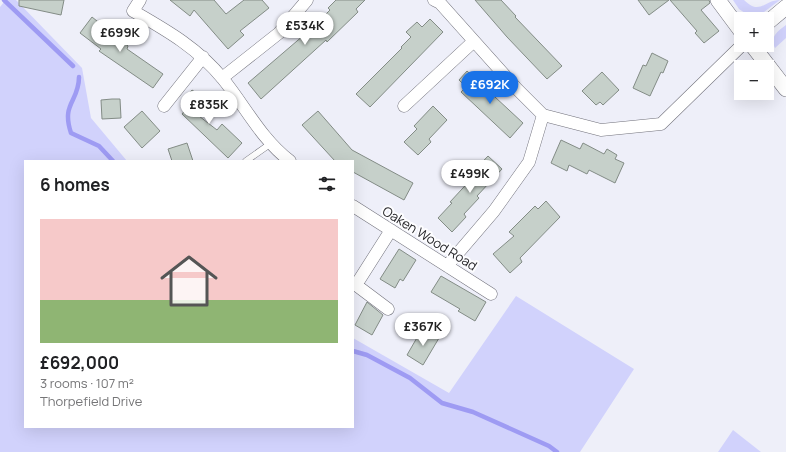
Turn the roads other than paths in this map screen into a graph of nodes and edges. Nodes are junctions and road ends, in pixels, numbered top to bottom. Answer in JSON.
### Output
{"nodes":[{"id":1,"x":140,"y":0,"type":"edge"},
{"id":2,"x":307,"y":0,"type":"edge"},
{"id":3,"x":434,"y":0,"type":"edge"},
{"id":4,"x":718,"y":0,"type":"edge"},
{"id":5,"x":786,"y":7,"type":"edge"},
{"id":6,"x":774,"y":17,"type":"edge"},
{"id":7,"x":734,"y":22,"type":"edge"},
{"id":8,"x":474,"y":41,"type":"junction"},
{"id":9,"x":735,"y":52,"type":"edge"},
{"id":10,"x":757,"y":52,"type":"edge"},
{"id":11,"x":203,"y":57,"type":"junction"},
{"id":12,"x":222,"y":78,"type":"junction"},
{"id":13,"x":786,"y":90,"type":"edge"},
{"id":14,"x":164,"y":106,"type":"dead end"},
{"id":15,"x":404,"y":106,"type":"dead end"},
{"id":16,"x":543,"y":114,"type":"junction"},
{"id":17,"x":270,"y":144,"type":"junction"},
{"id":18,"x":247,"y":160,"type":"edge"},
{"id":19,"x":289,"y":160,"type":"edge"},
{"id":20,"x":354,"y":207,"type":"edge"},
{"id":21,"x":391,"y":230,"type":"junction"},
{"id":22,"x":447,"y":266,"type":"junction"},
{"id":23,"x":492,"y":294,"type":"dead end"},
{"id":24,"x":388,"y":309,"type":"dead end"}],
"edges":[{"from":1,"to":11,"type":"street"},
{"from":2,"to":12,"type":"street"},
{"from":3,"to":8,"type":"street"},
{"from":4,"to":7,"type":"street"},
{"from":5,"to":6,"type":"street"},
{"from":8,"to":15,"type":"street"},
{"from":8,"to":16,"type":"street"},
{"from":9,"to":16,"type":"street"},
{"from":10,"to":13,"type":"street"},
{"from":11,"to":12,"type":"street"},
{"from":11,"to":14,"type":"street"},
{"from":12,"to":17,"type":"street"},
{"from":16,"to":22,"type":"street"},
{"from":17,"to":18,"type":"lane"},
{"from":17,"to":19,"type":"street"},
{"from":20,"to":21,"type":"street","name":"Oaken Wood Road"},
{"from":21,"to":22,"type":"street","name":"Oaken Wood Road"},
{"from":21,"to":24,"type":"street"},
{"from":22,"to":23,"type":"street","name":"Oaken Wood Road"}]}
